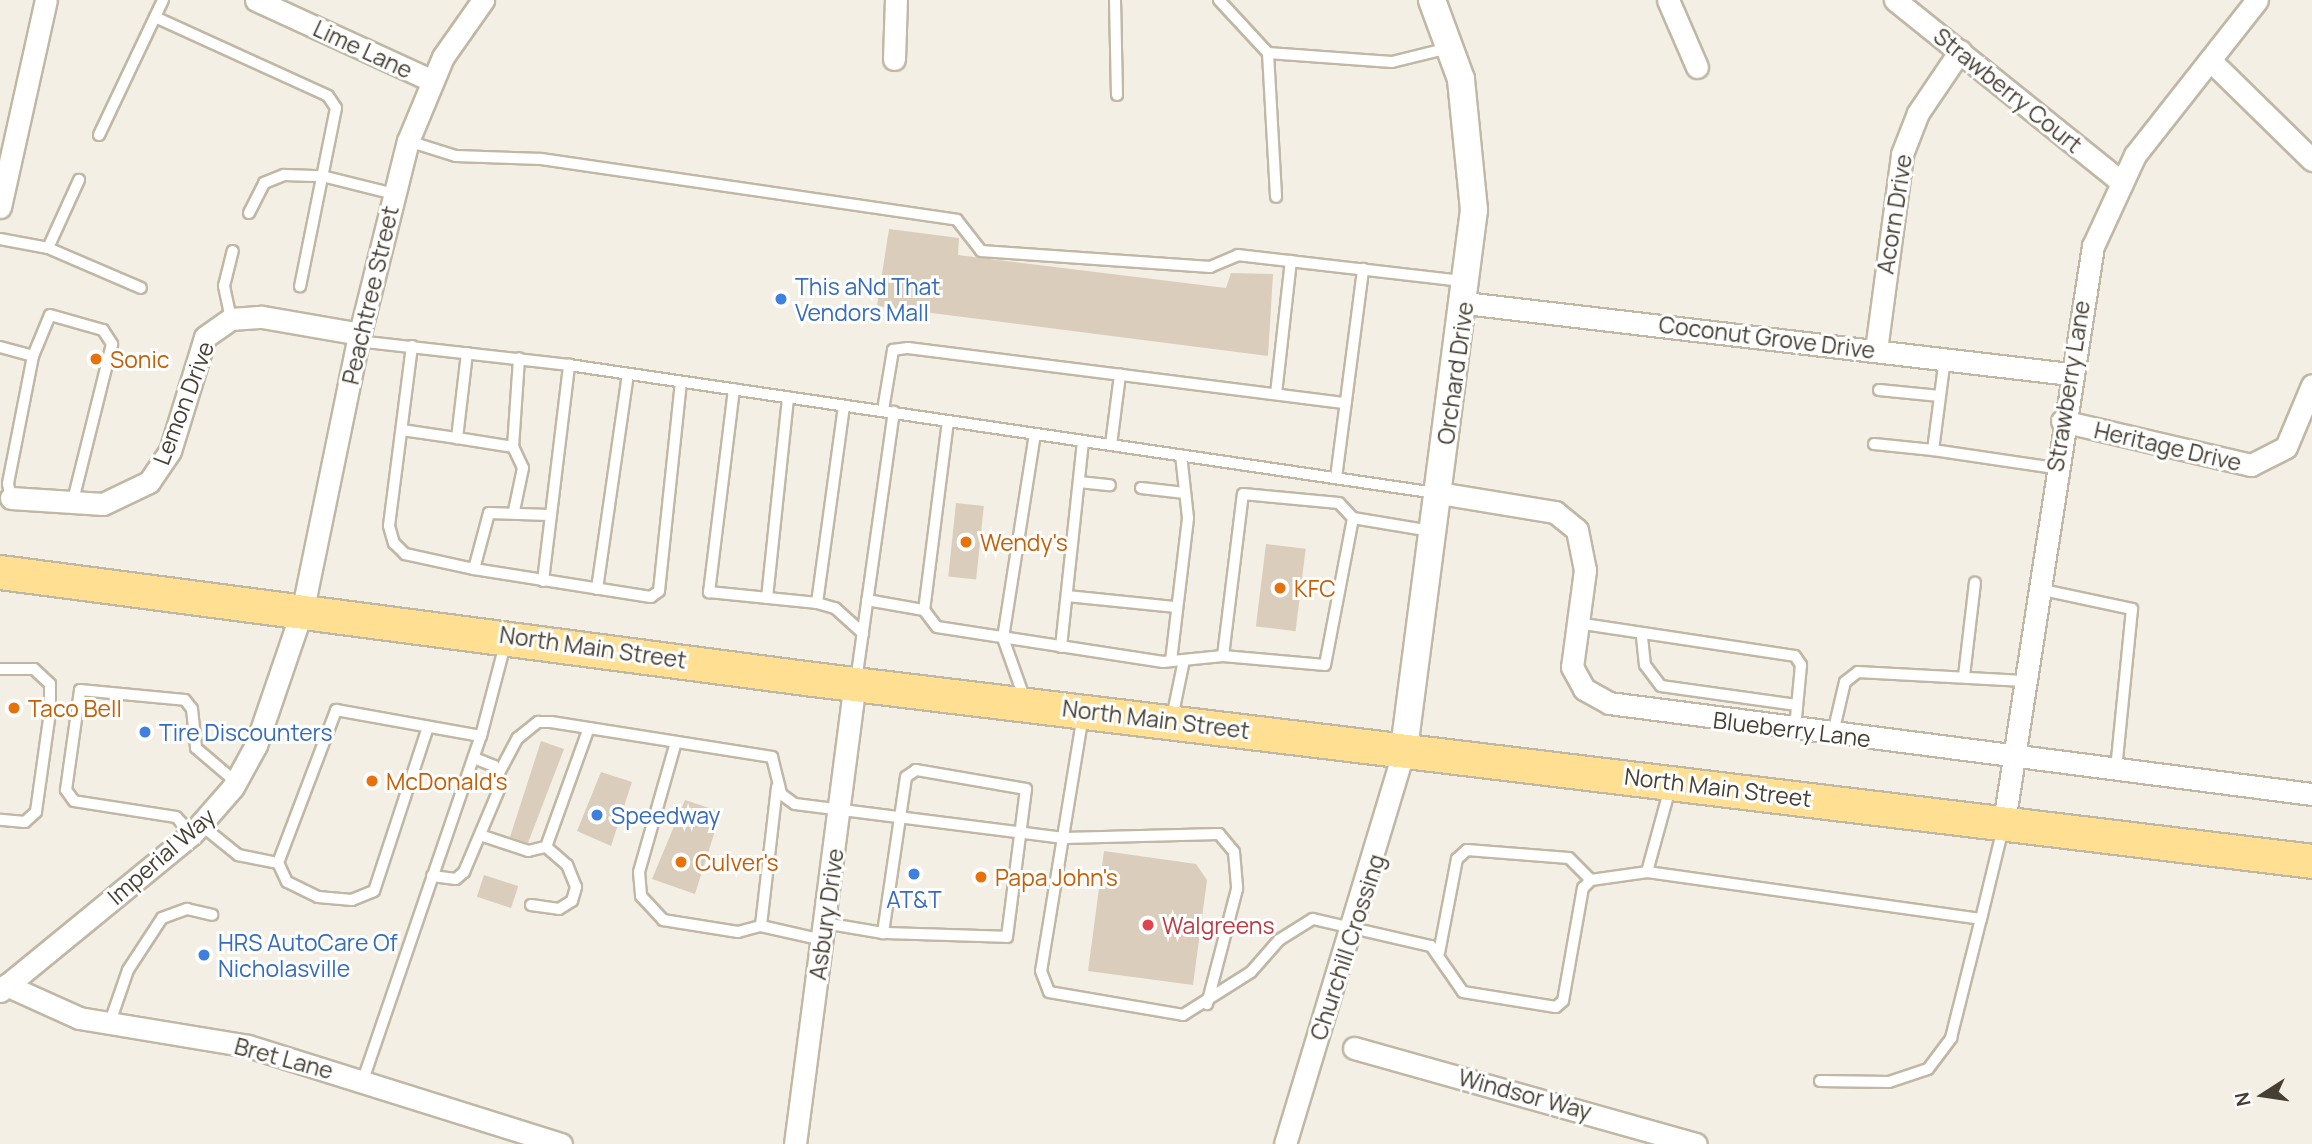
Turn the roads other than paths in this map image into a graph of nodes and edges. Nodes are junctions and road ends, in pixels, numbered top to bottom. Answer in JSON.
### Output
{"nodes":[{"id":1,"x":46,"y":0,"type":"edge"},
{"id":2,"x":163,"y":0,"type":"edge"},
{"id":3,"x":256,"y":0,"type":"edge"},
{"id":4,"x":483,"y":0,"type":"edge"},
{"id":5,"x":896,"y":0,"type":"edge"},
{"id":6,"x":1115,"y":0,"type":"edge"},
{"id":7,"x":1219,"y":0,"type":"edge"},
{"id":8,"x":1432,"y":0,"type":"edge"},
{"id":9,"x":1668,"y":0,"type":"edge"},
{"id":10,"x":1895,"y":0,"type":"edge"},
{"id":11,"x":2247,"y":3,"type":"edge"},
{"id":12,"x":155,"y":17,"type":"junction"},
{"id":13,"x":1451,"y":47,"type":"junction"},
{"id":14,"x":1960,"y":51,"type":"junction"},
{"id":15,"x":1268,"y":53,"type":"junction"},
{"id":16,"x":894,"y":59,"type":"dead end"},
{"id":17,"x":2210,"y":60,"type":"junction"},
{"id":18,"x":1697,"y":66,"type":"dead end"},
{"id":19,"x":431,"y":80,"type":"junction"},
{"id":20,"x":1117,"y":95,"type":"dead end"},
{"id":21,"x":99,"y":135,"type":"dead end"},
{"id":22,"x":408,"y":141,"type":"junction"},
{"id":23,"x":2312,"y":160,"type":"edge"},
{"id":24,"x":322,"y":176,"type":"junction"},
{"id":25,"x":79,"y":180,"type":"dead end"},
{"id":26,"x":2120,"y":181,"type":"junction"},
{"id":27,"x":394,"y":194,"type":"junction"},
{"id":28,"x":1276,"y":197,"type":"dead end"},
{"id":29,"x":0,"y":207,"type":"edge"},
{"id":30,"x":249,"y":213,"type":"dead end"},
{"id":31,"x":0,"y":239,"type":"edge"},
{"id":32,"x":48,"y":247,"type":"junction"},
{"id":33,"x":233,"y":251,"type":"dead end"},
{"id":34,"x":1291,"y":261,"type":"junction"},
{"id":35,"x":1363,"y":269,"type":"junction"},
{"id":36,"x":300,"y":286,"type":"dead end"},
{"id":37,"x":141,"y":288,"type":"dead end"},
{"id":38,"x":1467,"y":292,"type":"junction"},
{"id":39,"x":231,"y":319,"type":"junction"},
{"id":40,"x":359,"y":338,"type":"junction"},
{"id":41,"x":412,"y":346,"type":"junction"},
{"id":42,"x":0,"y":347,"type":"edge"},
{"id":43,"x":1876,"y":350,"type":"junction"},
{"id":44,"x":467,"y":353,"type":"junction"},
{"id":45,"x":33,"y":356,"type":"junction"},
{"id":46,"x":520,"y":358,"type":"junction"},
{"id":47,"x":1945,"y":358,"type":"junction"},
{"id":48,"x":569,"y":365,"type":"junction"},
{"id":49,"x":628,"y":374,"type":"junction"},
{"id":50,"x":2069,"y":374,"type":"junction"},
{"id":51,"x":1120,"y":375,"type":"junction"},
{"id":52,"x":681,"y":382,"type":"junction"},
{"id":53,"x":2312,"y":385,"type":"edge"},
{"id":54,"x":734,"y":389,"type":"junction"},
{"id":55,"x":1879,"y":390,"type":"dead end"},
{"id":56,"x":1276,"y":394,"type":"junction"},
{"id":57,"x":1940,"y":396,"type":"junction"},
{"id":58,"x":789,"y":397,"type":"junction"},
{"id":59,"x":1346,"y":403,"type":"junction"},
{"id":60,"x":844,"y":406,"type":"junction"},
{"id":61,"x":888,"y":411,"type":"junction"},
{"id":62,"x":948,"y":421,"type":"junction"},
{"id":63,"x":2062,"y":421,"type":"junction"},
{"id":64,"x":402,"y":430,"type":"junction"},
{"id":65,"x":1035,"y":434,"type":"junction"},
{"id":66,"x":457,"y":438,"type":"junction"},
{"id":67,"x":1083,"y":441,"type":"junction"},
{"id":68,"x":1874,"y":444,"type":"dead end"},
{"id":69,"x":1111,"y":445,"type":"junction"},
{"id":70,"x":513,"y":446,"type":"junction"},
{"id":71,"x":1933,"y":450,"type":"junction"},
{"id":72,"x":1181,"y":455,"type":"junction"},
{"id":73,"x":2055,"y":468,"type":"junction"},
{"id":74,"x":1336,"y":478,"type":"junction"},
{"id":75,"x":1079,"y":482,"type":"junction"},
{"id":76,"x":1110,"y":485,"type":"dead end"},
{"id":77,"x":1141,"y":488,"type":"dead end"},
{"id":78,"x":1185,"y":493,"type":"junction"},
{"id":79,"x":1439,"y":493,"type":"junction"},
{"id":80,"x":11,"y":498,"type":"joint"},
{"id":81,"x":72,"y":505,"type":"junction"},
{"id":82,"x":514,"y":511,"type":"junction"},
{"id":83,"x":549,"y":515,"type":"junction"},
{"id":84,"x":1353,"y":517,"type":"junction"},
{"id":85,"x":1434,"y":532,"type":"junction"},
{"id":86,"x":474,"y":569,"type":"junction"},
{"id":87,"x":0,"y":572,"type":"edge"},
{"id":88,"x":543,"y":581,"type":"junction"},
{"id":89,"x":1975,"y":583,"type":"dead end"},
{"id":90,"x":597,"y":589,"type":"junction"},
{"id":91,"x":2038,"y":589,"type":"junction"},
{"id":92,"x":1067,"y":596,"type":"junction"},
{"id":93,"x":767,"y":598,"type":"junction"},
{"id":94,"x":867,"y":600,"type":"junction"},
{"id":95,"x":817,"y":603,"type":"junction"},
{"id":96,"x":1175,"y":607,"type":"junction"},
{"id":97,"x":303,"y":608,"type":"junction"},
{"id":98,"x":924,"y":610,"type":"junction"},
{"id":99,"x":1577,"y":623,"type":"junction"},
{"id":100,"x":863,"y":633,"type":"junction"},
{"id":101,"x":507,"y":635,"type":"junction"},
{"id":102,"x":1642,"y":637,"type":"junction"},
{"id":103,"x":1003,"y":638,"type":"junction"},
{"id":104,"x":1061,"y":647,"type":"junction"},
{"id":105,"x":1223,"y":656,"type":"junction"},
{"id":106,"x":1184,"y":660,"type":"junction"},
{"id":107,"x":1171,"y":661,"type":"junction"},
{"id":108,"x":0,"y":669,"type":"edge"},
{"id":109,"x":1964,"y":676,"type":"junction"},
{"id":110,"x":2024,"y":681,"type":"junction"},
{"id":111,"x":855,"y":684,"type":"junction"},
{"id":112,"x":1027,"y":703,"type":"junction"},
{"id":113,"x":1797,"y":705,"type":"junction"},
{"id":114,"x":1084,"y":710,"type":"junction"},
{"id":115,"x":1171,"y":720,"type":"junction"},
{"id":116,"x":1795,"y":728,"type":"junction"},
{"id":117,"x":427,"y":730,"type":"junction"},
{"id":118,"x":587,"y":733,"type":"junction"},
{"id":119,"x":1833,"y":733,"type":"junction"},
{"id":120,"x":481,"y":736,"type":"junction"},
{"id":121,"x":676,"y":742,"type":"junction"},
{"id":122,"x":1404,"y":749,"type":"junction"},
{"id":123,"x":2012,"y":755,"type":"junction"},
{"id":124,"x":474,"y":758,"type":"junction"},
{"id":125,"x":2116,"y":768,"type":"junction"},
{"id":126,"x":499,"y":773,"type":"junction"},
{"id":127,"x":236,"y":782,"type":"junction"},
{"id":128,"x":1672,"y":782,"type":"junction"},
{"id":129,"x":778,"y":786,"type":"junction"},
{"id":130,"x":2312,"y":794,"type":"edge"},
{"id":131,"x":840,"y":810,"type":"junction"},
{"id":132,"x":899,"y":817,"type":"junction"},
{"id":133,"x":0,"y":820,"type":"edge"},
{"id":134,"x":2004,"y":822,"type":"junction"},
{"id":135,"x":197,"y":829,"type":"junction"},
{"id":136,"x":1020,"y":831,"type":"junction"},
{"id":137,"x":480,"y":835,"type":"junction"},
{"id":138,"x":1064,"y":838,"type":"junction"},
{"id":139,"x":546,"y":847,"type":"junction"},
{"id":140,"x":2312,"y":861,"type":"edge"},
{"id":141,"x":278,"y":863,"type":"junction"},
{"id":142,"x":1647,"y":872,"type":"junction"},
{"id":143,"x":432,"y":876,"type":"junction"},
{"id":144,"x":1591,"y":880,"type":"junction"},
{"id":145,"x":531,"y":905,"type":"dead end"},
{"id":146,"x":212,"y":915,"type":"dead end"},
{"id":147,"x":1981,"y":919,"type":"junction"},
{"id":148,"x":761,"y":926,"type":"junction"},
{"id":149,"x":1353,"y":930,"type":"junction"},
{"id":150,"x":823,"y":932,"type":"junction"},
{"id":151,"x":883,"y":933,"type":"junction"},
{"id":152,"x":1439,"y":953,"type":"junction"},
{"id":153,"x":3,"y":988,"type":"edge"},
{"id":154,"x":1207,"y":1004,"type":"junction"},
{"id":155,"x":109,"y":1025,"type":"junction"},
{"id":156,"x":1354,"y":1048,"type":"dead end"},
{"id":157,"x":363,"y":1080,"type":"junction"},
{"id":158,"x":1820,"y":1081,"type":"dead end"},
{"id":159,"x":561,"y":1144,"type":"edge"},
{"id":160,"x":795,"y":1144,"type":"edge"},
{"id":161,"x":1285,"y":1144,"type":"edge"},
{"id":162,"x":1696,"y":1144,"type":"edge"}],
"edges":[{"from":1,"to":29,"type":"street"},
{"from":2,"to":12,"type":"lane"},
{"from":3,"to":19,"type":"street","name":"Lime Lane"},
{"from":4,"to":19,"type":"street","name":"Peachtree Street"},
{"from":5,"to":16,"type":"street"},
{"from":6,"to":20,"type":"lane"},
{"from":7,"to":15,"type":"lane"},
{"from":8,"to":13,"type":"street","name":"Orchard Drive"},
{"from":9,"to":18,"type":"street"},
{"from":10,"to":14,"type":"street","name":"Strawberry Court"},
{"from":11,"to":17,"type":"street","name":"Strawberry Lane"},
{"from":12,"to":21,"type":"lane"},
{"from":12,"to":24,"type":"lane"},
{"from":13,"to":15,"type":"lane"},
{"from":13,"to":38,"type":"street","name":"Orchard Drive"},
{"from":14,"to":26,"type":"street","name":"Strawberry Court"},
{"from":14,"to":43,"type":"street","name":"Acorn Drive"},
{"from":15,"to":28,"type":"lane"},
{"from":17,"to":23,"type":"street"},
{"from":17,"to":26,"type":"street","name":"Strawberry Lane"},
{"from":19,"to":22,"type":"street","name":"Peachtree Street"},
{"from":22,"to":27,"type":"street","name":"Peachtree Street"},
{"from":22,"to":34,"type":"lane"},
{"from":24,"to":27,"type":"lane"},
{"from":24,"to":30,"type":"lane"},
{"from":24,"to":36,"type":"lane"},
{"from":25,"to":32,"type":"lane"},
{"from":26,"to":50,"type":"street","name":"Strawberry Lane"},
{"from":27,"to":40,"type":"street","name":"Peachtree Street"},
{"from":31,"to":32,"type":"lane"},
{"from":32,"to":37,"type":"lane"},
{"from":33,"to":39,"type":"lane"},
{"from":34,"to":35,"type":"lane"},
{"from":34,"to":56,"type":"lane"},
{"from":35,"to":38,"type":"lane"},
{"from":35,"to":59,"type":"lane"},
{"from":38,"to":43,"type":"street","name":"Coconut Grove Drive"},
{"from":38,"to":79,"type":"street","name":"Orchard Drive"},
{"from":39,"to":40,"type":"street","name":"Lemon Drive"},
{"from":39,"to":81,"type":"street","name":"Lemon Drive"},
{"from":40,"to":41,"type":"lane"},
{"from":40,"to":97,"type":"street","name":"Peachtree Street"},
{"from":41,"to":44,"type":"lane"},
{"from":41,"to":64,"type":"lane"},
{"from":42,"to":45,"type":"lane"},
{"from":43,"to":47,"type":"street","name":"Coconut Grove Drive"},
{"from":44,"to":46,"type":"lane"},
{"from":44,"to":66,"type":"lane"},
{"from":45,"to":80,"type":"lane"},
{"from":45,"to":81,"type":"lane"},
{"from":46,"to":48,"type":"lane"},
{"from":46,"to":70,"type":"lane"},
{"from":47,"to":50,"type":"street","name":"Coconut Grove Drive"},
{"from":47,"to":57,"type":"lane"},
{"from":48,"to":49,"type":"lane"},
{"from":48,"to":83,"type":"lane"},
{"from":49,"to":52,"type":"lane"},
{"from":49,"to":90,"type":"lane"},
{"from":50,"to":63,"type":"street","name":"Strawberry Lane"},
{"from":51,"to":56,"type":"lane"},
{"from":51,"to":61,"type":"lane"},
{"from":51,"to":69,"type":"lane"},
{"from":52,"to":54,"type":"lane"},
{"from":52,"to":90,"type":"lane"},
{"from":53,"to":63,"type":"street","name":"Heritage Drive"},
{"from":54,"to":58,"type":"lane"},
{"from":54,"to":93,"type":"lane"},
{"from":55,"to":57,"type":"lane"},
{"from":56,"to":59,"type":"lane"},
{"from":57,"to":71,"type":"lane"},
{"from":58,"to":60,"type":"lane"},
{"from":58,"to":93,"type":"lane"},
{"from":59,"to":74,"type":"lane"},
{"from":60,"to":61,"type":"lane"},
{"from":60,"to":95,"type":"lane"},
{"from":61,"to":62,"type":"lane"},
{"from":61,"to":94,"type":"lane"},
{"from":62,"to":65,"type":"lane"},
{"from":62,"to":98,"type":"lane"},
{"from":63,"to":73,"type":"street","name":"Strawberry Lane"},
{"from":64,"to":66,"type":"lane"},
{"from":64,"to":86,"type":"lane"},
{"from":65,"to":67,"type":"lane"},
{"from":65,"to":103,"type":"lane"},
{"from":66,"to":70,"type":"lane"},
{"from":67,"to":69,"type":"lane"},
{"from":67,"to":75,"type":"lane"},
{"from":68,"to":71,"type":"lane"},
{"from":69,"to":72,"type":"lane"},
{"from":70,"to":82,"type":"lane"},
{"from":71,"to":73,"type":"lane"},
{"from":72,"to":74,"type":"lane"},
{"from":72,"to":78,"type":"lane"},
{"from":73,"to":91,"type":"street","name":"Strawberry Lane"},
{"from":74,"to":79,"type":"lane"},
{"from":75,"to":76,"type":"lane"},
{"from":75,"to":92,"type":"lane"},
{"from":77,"to":78,"type":"lane"},
{"from":78,"to":96,"type":"lane"},
{"from":79,"to":85,"type":"street","name":"Orchard Drive"},
{"from":79,"to":99,"type":"street","name":"Blueberry Lane"},
{"from":80,"to":81,"type":"street","name":"Lemon Drive"},
{"from":82,"to":83,"type":"lane"},
{"from":82,"to":86,"type":"lane"},
{"from":83,"to":88,"type":"lane"},
{"from":84,"to":85,"type":"lane"},
{"from":84,"to":105,"type":"lane"},
{"from":84,"to":105,"type":"lane"},
{"from":85,"to":122,"type":"street","name":"Orchard Drive"},
{"from":86,"to":88,"type":"lane"},
{"from":87,"to":97,"type":"main road","name":"North Main Street"},
{"from":88,"to":90,"type":"lane"},
{"from":89,"to":109,"type":"lane"},
{"from":91,"to":110,"type":"street","name":"Strawberry Lane"},
{"from":91,"to":125,"type":"lane"},
{"from":92,"to":96,"type":"lane"},
{"from":92,"to":104,"type":"lane"},
{"from":93,"to":95,"type":"lane"},
{"from":94,"to":98,"type":"lane"},
{"from":94,"to":100,"type":"lane"},
{"from":95,"to":100,"type":"lane"},
{"from":96,"to":107,"type":"lane"},
{"from":97,"to":101,"type":"main road","name":"North Main Street"},
{"from":97,"to":127,"type":"street","name":"Imperial Way"},
{"from":98,"to":103,"type":"lane"},
{"from":99,"to":102,"type":"lane"},
{"from":99,"to":116,"type":"street","name":"Blueberry Lane"},
{"from":100,"to":111,"type":"lane"},
{"from":101,"to":111,"type":"main road","name":"North Main Street"},
{"from":101,"to":120,"type":"lane"},
{"from":102,"to":113,"type":"lane"},
{"from":102,"to":113,"type":"lane"},
{"from":103,"to":104,"type":"lane"},
{"from":103,"to":112,"type":"lane"},
{"from":104,"to":107,"type":"lane"},
{"from":105,"to":106,"type":"lane"},
{"from":106,"to":107,"type":"lane"},
{"from":106,"to":115,"type":"lane"},
{"from":108,"to":133,"type":"lane"},
{"from":109,"to":110,"type":"lane"},
{"from":109,"to":119,"type":"lane"},
{"from":110,"to":123,"type":"street","name":"Strawberry Lane"},
{"from":111,"to":112,"type":"main road","name":"North Main Street"},
{"from":111,"to":131,"type":"street","name":"Asbury Drive"},
{"from":112,"to":114,"type":"main road","name":"North Main Street"},
{"from":113,"to":116,"type":"lane"},
{"from":114,"to":115,"type":"main road","name":"North Main Street"},
{"from":114,"to":138,"type":"lane"},
{"from":115,"to":122,"type":"main road","name":"North Main Street"},
{"from":116,"to":119,"type":"street","name":"Blueberry Lane"},
{"from":117,"to":120,"type":"lane"},
{"from":117,"to":141,"type":"lane"},
{"from":117,"to":141,"type":"lane"},
{"from":118,"to":121,"type":"lane"},
{"from":118,"to":126,"type":"lane"},
{"from":118,"to":139,"type":"lane"},
{"from":119,"to":123,"type":"street","name":"Blueberry Lane"},
{"from":120,"to":124,"type":"lane"},
{"from":121,"to":129,"type":"lane"},
{"from":121,"to":148,"type":"lane"},
{"from":122,"to":128,"type":"main road","name":"North Main Street"},
{"from":122,"to":149,"type":"street","name":"Churchill Crossing"},
{"from":123,"to":125,"type":"street","name":"Blueberry Lane"},
{"from":123,"to":134,"type":"street","name":"Strawberry Lane"},
{"from":124,"to":126,"type":"lane"},
{"from":124,"to":143,"type":"lane"},
{"from":125,"to":130,"type":"street","name":"Blueberry Lane"},
{"from":126,"to":137,"type":"lane"},
{"from":127,"to":135,"type":"street","name":"Imperial Way"},
{"from":127,"to":135,"type":"lane"},
{"from":128,"to":134,"type":"main road","name":"North Main Street"},
{"from":128,"to":142,"type":"lane"},
{"from":129,"to":131,"type":"lane"},
{"from":129,"to":148,"type":"lane"},
{"from":131,"to":132,"type":"lane"},
{"from":131,"to":150,"type":"street","name":"Asbury Drive"},
{"from":132,"to":136,"type":"lane"},
{"from":132,"to":136,"type":"lane"},
{"from":132,"to":151,"type":"lane"},
{"from":134,"to":140,"type":"main road","name":"North Main Street"},
{"from":134,"to":147,"type":"lane"},
{"from":135,"to":141,"type":"lane"},
{"from":135,"to":153,"type":"street","name":"Imperial Way"},
{"from":136,"to":138,"type":"lane"},
{"from":136,"to":151,"type":"lane"},
{"from":137,"to":139,"type":"lane"},
{"from":137,"to":143,"type":"lane"},
{"from":138,"to":154,"type":"lane"},
{"from":138,"to":154,"type":"lane"},
{"from":139,"to":145,"type":"lane"},
{"from":142,"to":144,"type":"lane"},
{"from":142,"to":147,"type":"lane"},
{"from":143,"to":157,"type":"lane"},
{"from":144,"to":152,"type":"lane"},
{"from":144,"to":152,"type":"lane"},
{"from":146,"to":155,"type":"lane"},
{"from":147,"to":158,"type":"lane"},
{"from":148,"to":150,"type":"lane"},
{"from":149,"to":152,"type":"lane"},
{"from":149,"to":154,"type":"lane"},
{"from":149,"to":161,"type":"street","name":"Churchill Crossing"},
{"from":150,"to":151,"type":"lane"},
{"from":150,"to":160,"type":"street","name":"Asbury Drive"},
{"from":153,"to":155,"type":"street","name":"Bret Lane"},
{"from":155,"to":157,"type":"street","name":"Bret Lane"},
{"from":156,"to":162,"type":"street","name":"Windsor Way"},
{"from":157,"to":159,"type":"street","name":"Bret Lane"}]}
